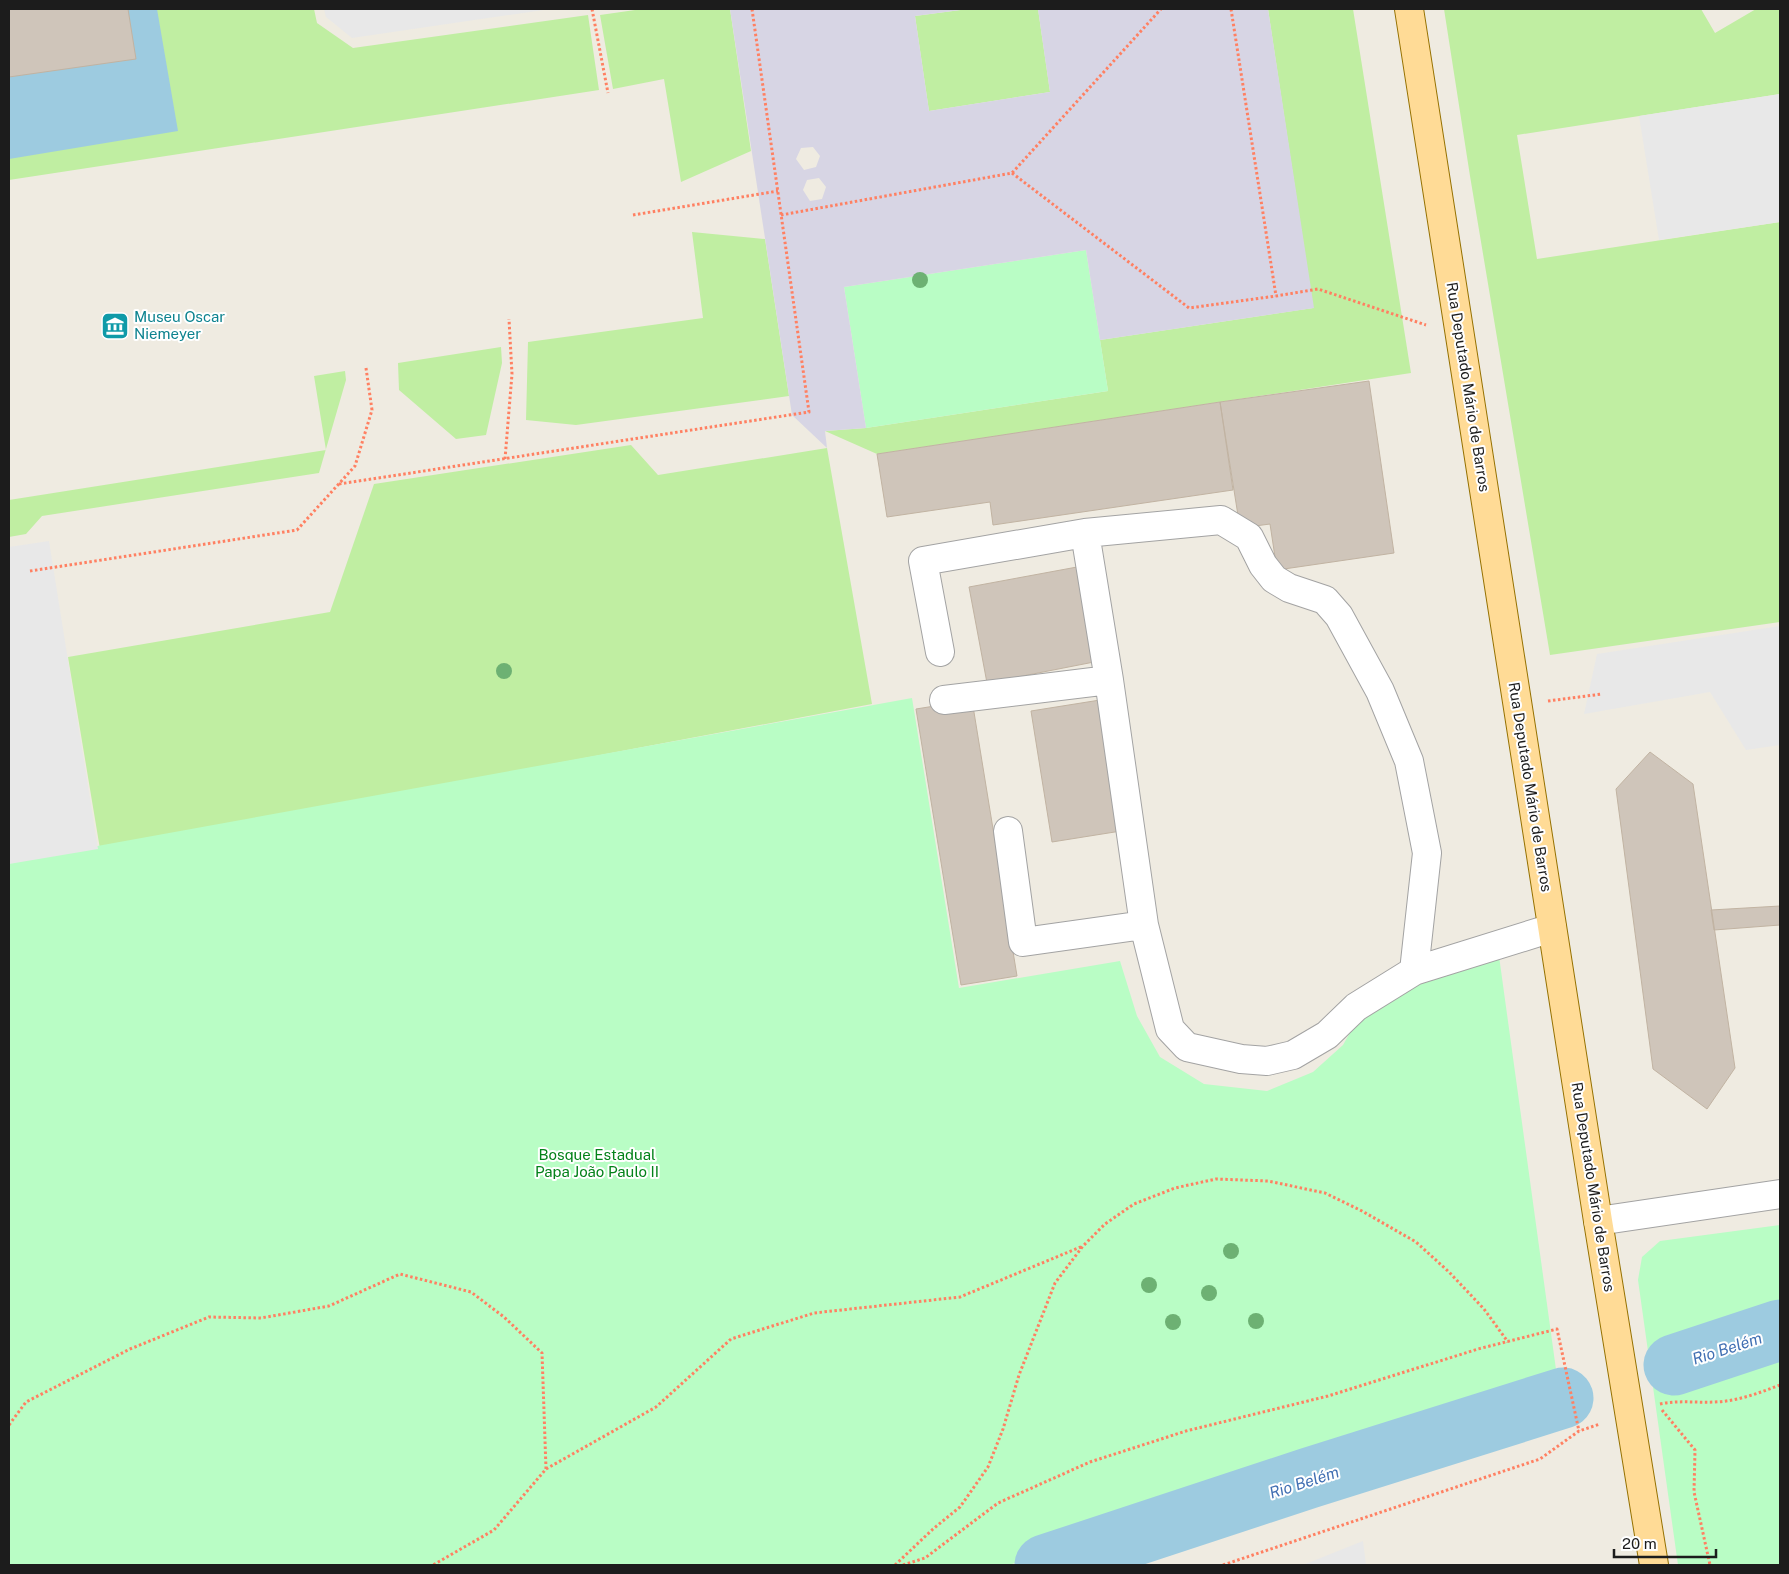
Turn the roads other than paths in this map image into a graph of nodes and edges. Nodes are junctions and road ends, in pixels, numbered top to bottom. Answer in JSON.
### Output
{"nodes":[{"id":1,"x":1409,"y":9,"type":"edge"},
{"id":2,"x":1085,"y":533,"type":"junction"},
{"id":3,"x":940,"y":652,"type":"dead end"},
{"id":4,"x":1110,"y":680,"type":"junction"},
{"id":5,"x":944,"y":700,"type":"dead end"},
{"id":6,"x":1008,"y":831,"type":"dead end"},
{"id":7,"x":1144,"y":925,"type":"junction"},
{"id":8,"x":1552,"y":928,"type":"junction"},
{"id":9,"x":1414,"y":971,"type":"junction"},
{"id":10,"x":1780,"y":1194,"type":"edge"},
{"id":11,"x":1598,"y":1221,"type":"junction"},
{"id":12,"x":1654,"y":1565,"type":"edge"}],
"edges":[{"from":1,"to":8,"type":"main road","name":"Rua Deputado Mário de Barros"},
{"from":2,"to":3,"type":"street"},
{"from":2,"to":4,"type":"street"},
{"from":2,"to":9,"type":"street"},
{"from":4,"to":5,"type":"street"},
{"from":4,"to":7,"type":"street"},
{"from":6,"to":7,"type":"street"},
{"from":7,"to":9,"type":"street"},
{"from":8,"to":9,"type":"street"},
{"from":8,"to":11,"type":"main road","name":"Rua Deputado Mário de Barros"},
{"from":10,"to":11,"type":"street"},
{"from":11,"to":12,"type":"main road","name":"Rua Deputado Mário de Barros"}]}
